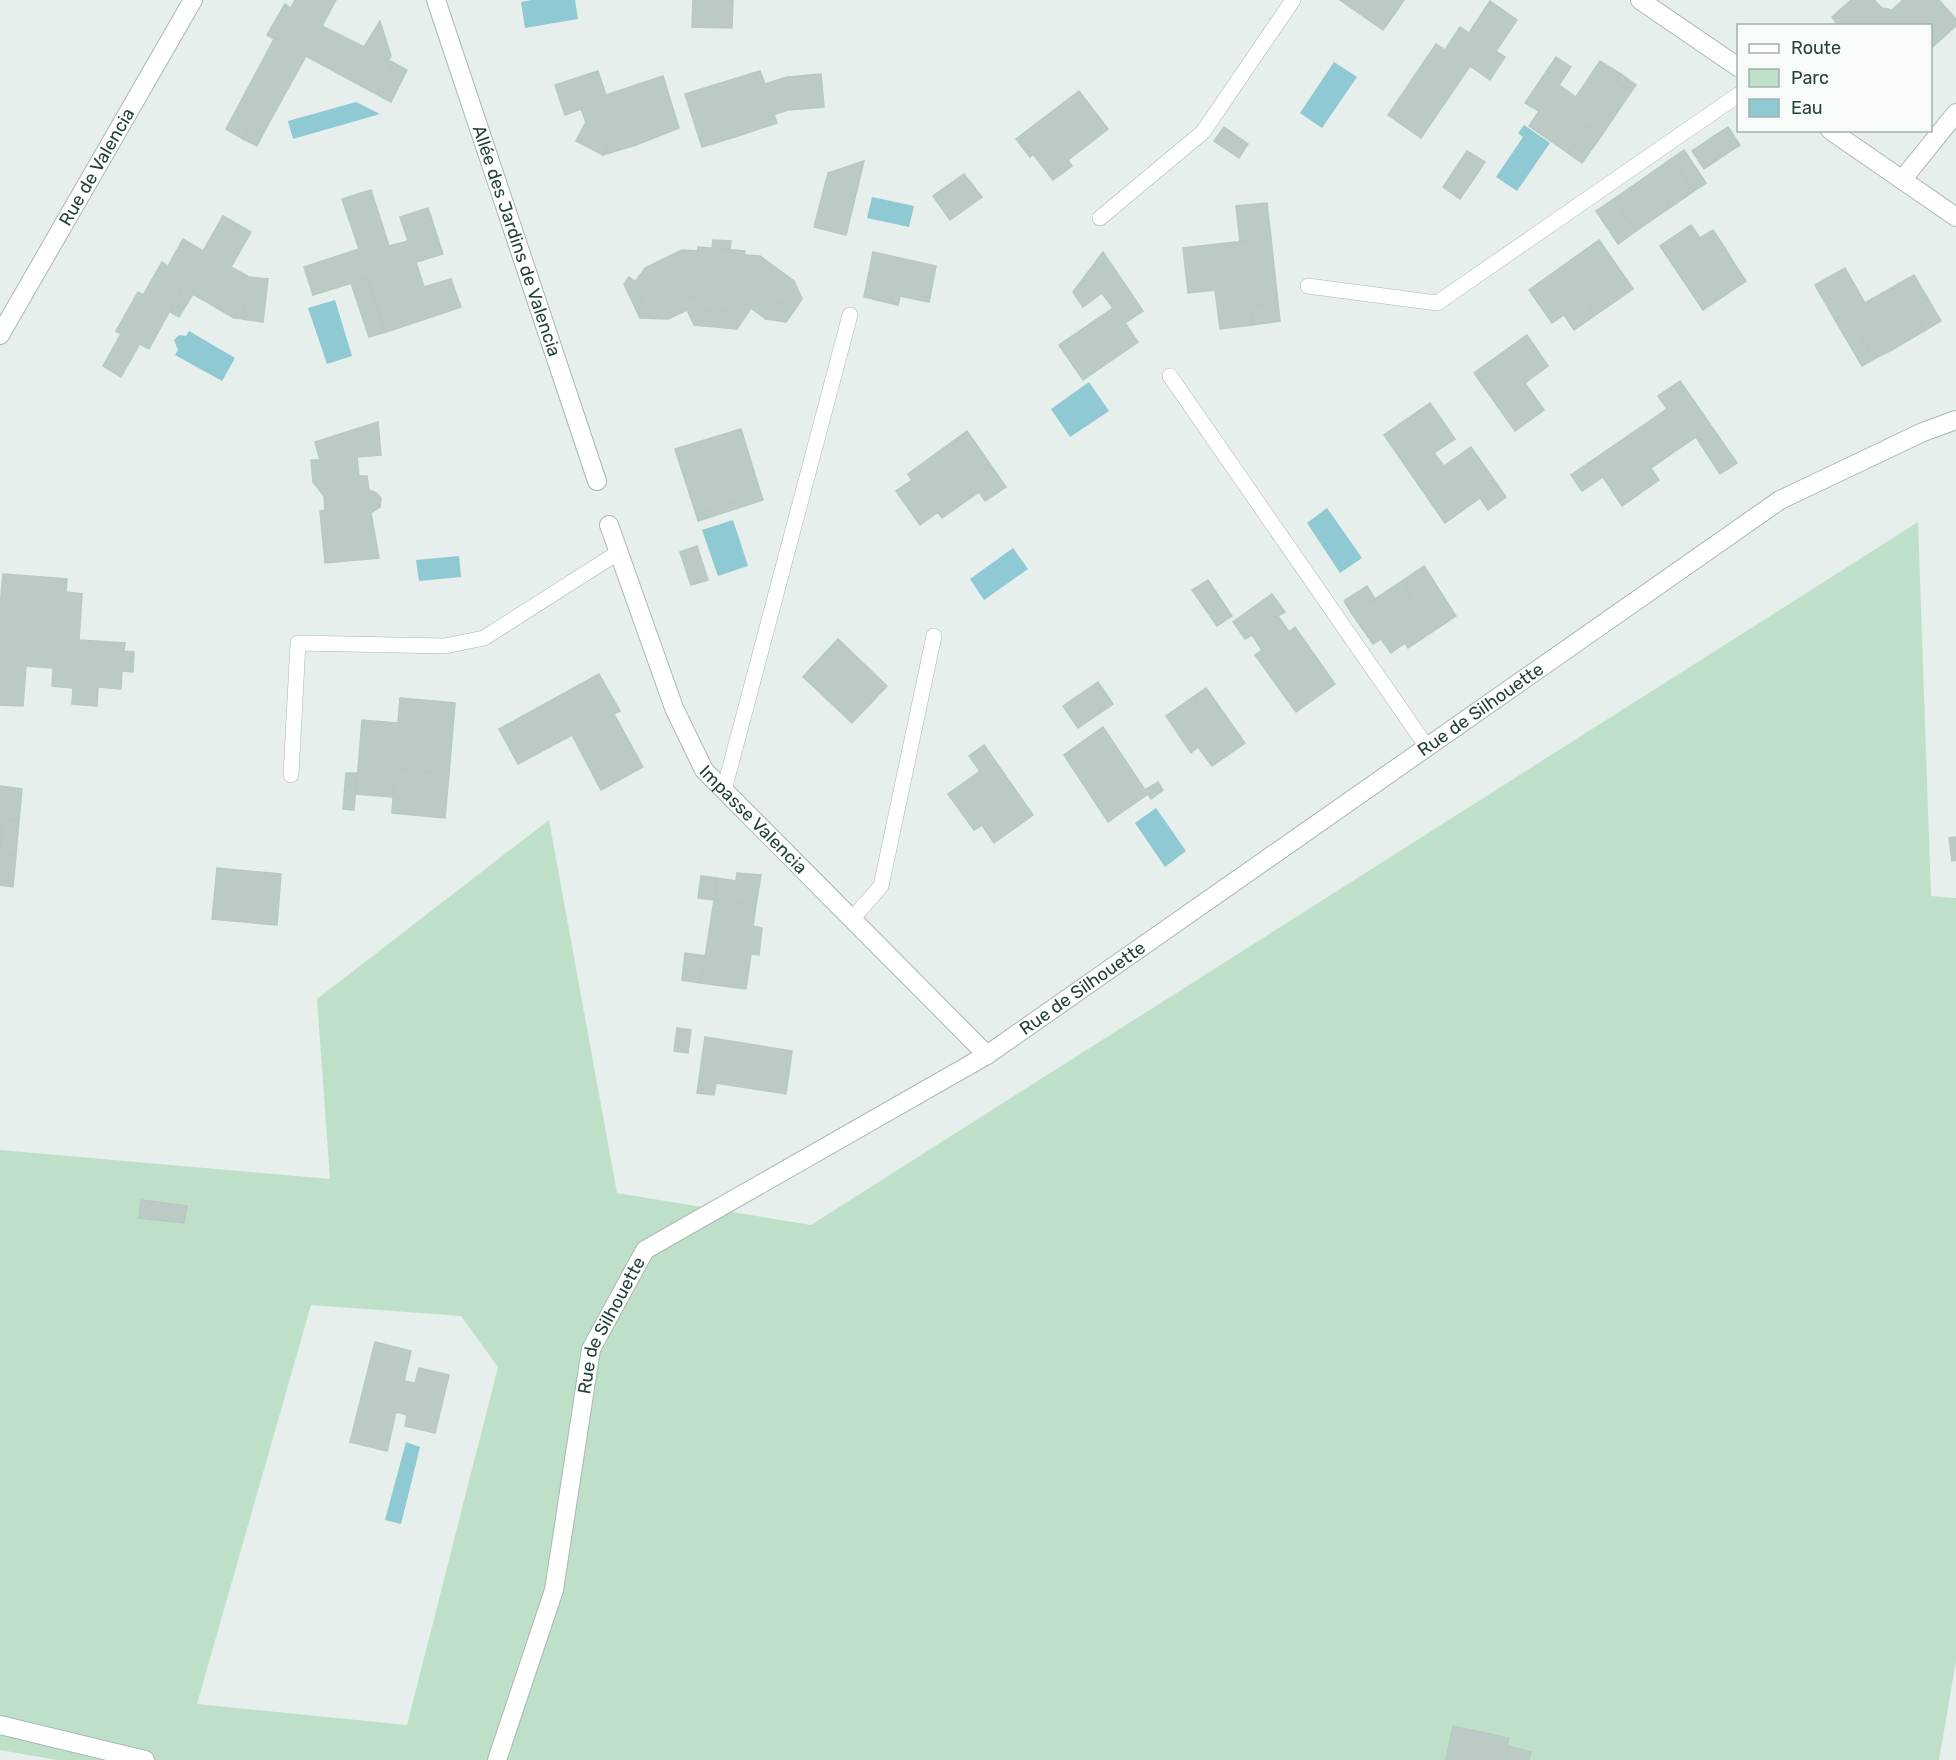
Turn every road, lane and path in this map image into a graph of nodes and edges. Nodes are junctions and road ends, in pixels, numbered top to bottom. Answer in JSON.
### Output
{"nodes":[{"id":1,"x":193,"y":0,"type":"edge"},
{"id":2,"x":436,"y":0,"type":"edge"},
{"id":3,"x":1293,"y":0,"type":"edge"},
{"id":4,"x":1640,"y":0,"type":"edge"},
{"id":5,"x":1737,"y":67,"type":"edge"},
{"id":6,"x":1737,"y":96,"type":"edge"},
{"id":7,"x":1956,"y":113,"type":"edge"},
{"id":8,"x":1833,"y":132,"type":"edge"},
{"id":9,"x":1902,"y":180,"type":"junction"},
{"id":10,"x":1956,"y":217,"type":"edge"},
{"id":11,"x":1100,"y":218,"type":"dead end"},
{"id":12,"x":1308,"y":286,"type":"dead end"},
{"id":13,"x":850,"y":315,"type":"dead end"},
{"id":14,"x":0,"y":334,"type":"edge"},
{"id":15,"x":1170,"y":376,"type":"dead end"},
{"id":16,"x":1956,"y":420,"type":"edge"},
{"id":17,"x":597,"y":481,"type":"dead end"},
{"id":18,"x":609,"y":525,"type":"dead end"},
{"id":19,"x":619,"y":552,"type":"junction"},
{"id":20,"x":934,"y":636,"type":"dead end"},
{"id":21,"x":1427,"y":747,"type":"junction"},
{"id":22,"x":291,"y":776,"type":"dead end"},
{"id":23,"x":724,"y":790,"type":"junction"},
{"id":24,"x":852,"y":919,"type":"junction"},
{"id":25,"x":987,"y":1055,"type":"junction"},
{"id":26,"x":0,"y":1725,"type":"edge"},
{"id":27,"x":145,"y":1760,"type":"edge"},
{"id":28,"x":497,"y":1760,"type":"edge"}],
"edges":[{"from":1,"to":14,"type":"street","name":"Rue de Valencia"},
{"from":2,"to":17,"type":"street","name":"Allée des Jardins de Valencia"},
{"from":3,"to":11,"type":"lane"},
{"from":4,"to":5,"type":"street"},
{"from":6,"to":12,"type":"lane"},
{"from":7,"to":9,"type":"street"},
{"from":8,"to":9,"type":"street"},
{"from":9,"to":10,"type":"street"},
{"from":13,"to":23,"type":"lane"},
{"from":15,"to":21,"type":"lane"},
{"from":16,"to":21,"type":"street","name":"Rue de Silhouette"},
{"from":18,"to":19,"type":"street","name":"Impasse Valencia"},
{"from":19,"to":22,"type":"lane"},
{"from":19,"to":23,"type":"street","name":"Impasse Valencia"},
{"from":20,"to":24,"type":"lane"},
{"from":21,"to":25,"type":"street","name":"Rue de Silhouette"},
{"from":23,"to":24,"type":"street","name":"Impasse Valencia"},
{"from":24,"to":25,"type":"street","name":"Impasse Valencia"},
{"from":25,"to":28,"type":"street","name":"Rue de Silhouette"},
{"from":26,"to":27,"type":"street"}]}
